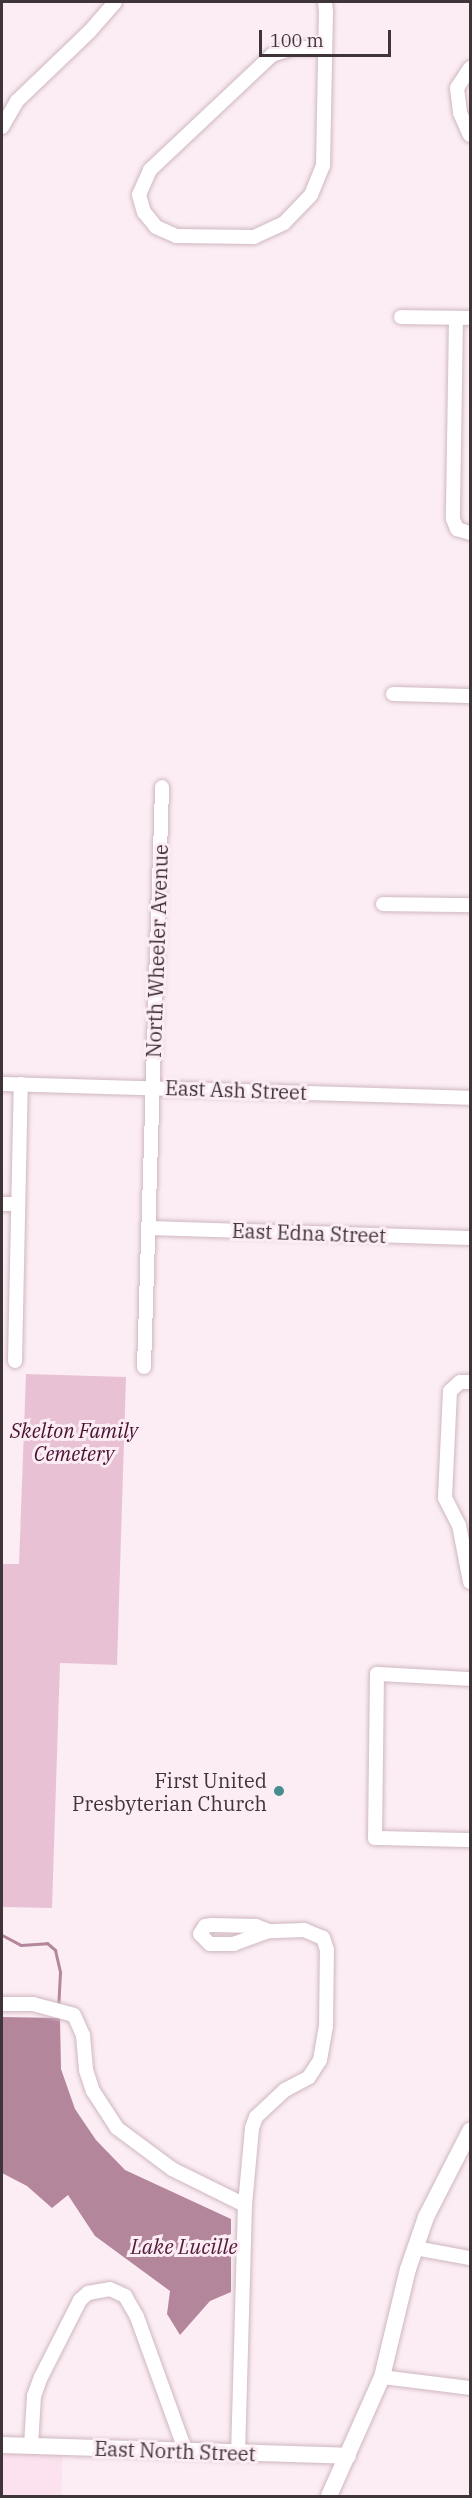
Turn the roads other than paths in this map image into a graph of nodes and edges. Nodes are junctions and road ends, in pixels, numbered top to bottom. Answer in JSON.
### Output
{"nodes":[{"id":1,"x":325,"y":2,"type":"edge"},
{"id":2,"x":111,"y":3,"type":"edge"},
{"id":3,"x":325,"y":48,"type":"junction"},
{"id":4,"x":471,"y":68,"type":"edge"},
{"id":5,"x":2,"y":127,"type":"edge"},
{"id":6,"x":471,"y":135,"type":"edge"},
{"id":7,"x":401,"y":317,"type":"dead end"},
{"id":8,"x":456,"y":318,"type":"junction"},
{"id":9,"x":471,"y":318,"type":"edge"},
{"id":10,"x":471,"y":533,"type":"edge"},
{"id":11,"x":393,"y":694,"type":"dead end"},
{"id":12,"x":471,"y":696,"type":"edge"},
{"id":13,"x":162,"y":786,"type":"dead end"},
{"id":14,"x":383,"y":904,"type":"dead end"},
{"id":15,"x":471,"y":905,"type":"edge"},
{"id":16,"x":2,"y":1084,"type":"edge"},
{"id":17,"x":21,"y":1084,"type":"junction"},
{"id":18,"x":153,"y":1088,"type":"junction"},
{"id":19,"x":471,"y":1098,"type":"edge"},
{"id":20,"x":2,"y":1204,"type":"edge"},
{"id":21,"x":18,"y":1204,"type":"junction"},
{"id":22,"x":148,"y":1228,"type":"junction"},
{"id":23,"x":471,"y":1238,"type":"edge"},
{"id":24,"x":2,"y":1317,"type":"edge"},
{"id":25,"x":16,"y":1317,"type":"junction"},
{"id":26,"x":15,"y":1361,"type":"dead end"},
{"id":27,"x":144,"y":1367,"type":"dead end"},
{"id":28,"x":471,"y":1382,"type":"edge"},
{"id":29,"x":471,"y":1582,"type":"edge"},
{"id":30,"x":471,"y":1679,"type":"edge"},
{"id":31,"x":471,"y":1840,"type":"edge"},
{"id":32,"x":269,"y":1930,"type":"dead end"},
{"id":33,"x":2,"y":2004,"type":"edge"},
{"id":34,"x":471,"y":2131,"type":"edge"},
{"id":35,"x":245,"y":2205,"type":"junction"},
{"id":36,"x":415,"y":2248,"type":"junction"},
{"id":37,"x":471,"y":2258,"type":"edge"},
{"id":38,"x":382,"y":2377,"type":"junction"},
{"id":39,"x":471,"y":2388,"type":"edge"},
{"id":40,"x":2,"y":2445,"type":"edge"},
{"id":41,"x":31,"y":2446,"type":"junction"},
{"id":42,"x":186,"y":2452,"type":"junction"},
{"id":43,"x":238,"y":2453,"type":"junction"},
{"id":44,"x":348,"y":2456,"type":"junction"},
{"id":45,"x":329,"y":2496,"type":"edge"}],
"edges":[{"from":1,"to":3,"type":"street"},
{"from":2,"to":5,"type":"street"},
{"from":3,"to":3,"type":"street"},
{"from":4,"to":6,"type":"street"},
{"from":7,"to":8,"type":"street"},
{"from":8,"to":9,"type":"street"},
{"from":8,"to":10,"type":"street"},
{"from":11,"to":12,"type":"street"},
{"from":13,"to":18,"type":"street","name":"North Wheeler Avenue"},
{"from":14,"to":15,"type":"street"},
{"from":16,"to":17,"type":"street","name":"East Ash Street"},
{"from":17,"to":18,"type":"street","name":"East Ash Street"},
{"from":17,"to":21,"type":"street"},
{"from":18,"to":19,"type":"street","name":"East Ash Street"},
{"from":18,"to":22,"type":"street","name":"North Wheeler Avenue"},
{"from":20,"to":21,"type":"street"},
{"from":21,"to":25,"type":"street"},
{"from":22,"to":23,"type":"street","name":"East Edna Street"},
{"from":22,"to":27,"type":"street","name":"North Wheeler Avenue"},
{"from":24,"to":25,"type":"street"},
{"from":25,"to":26,"type":"street"},
{"from":28,"to":29,"type":"street"},
{"from":30,"to":31,"type":"street"},
{"from":32,"to":35,"type":"street"},
{"from":33,"to":35,"type":"street"},
{"from":34,"to":36,"type":"main road"},
{"from":35,"to":43,"type":"street"},
{"from":36,"to":37,"type":"street"},
{"from":36,"to":38,"type":"main road"},
{"from":38,"to":39,"type":"street"},
{"from":38,"to":44,"type":"main road"},
{"from":40,"to":41,"type":"main road","name":"East North Street"},
{"from":41,"to":42,"type":"main road","name":"East North Street"},
{"from":41,"to":42,"type":"street"},
{"from":42,"to":43,"type":"main road","name":"East North Street"},
{"from":43,"to":44,"type":"main road","name":"East North Street"},
{"from":44,"to":45,"type":"main road"}]}
